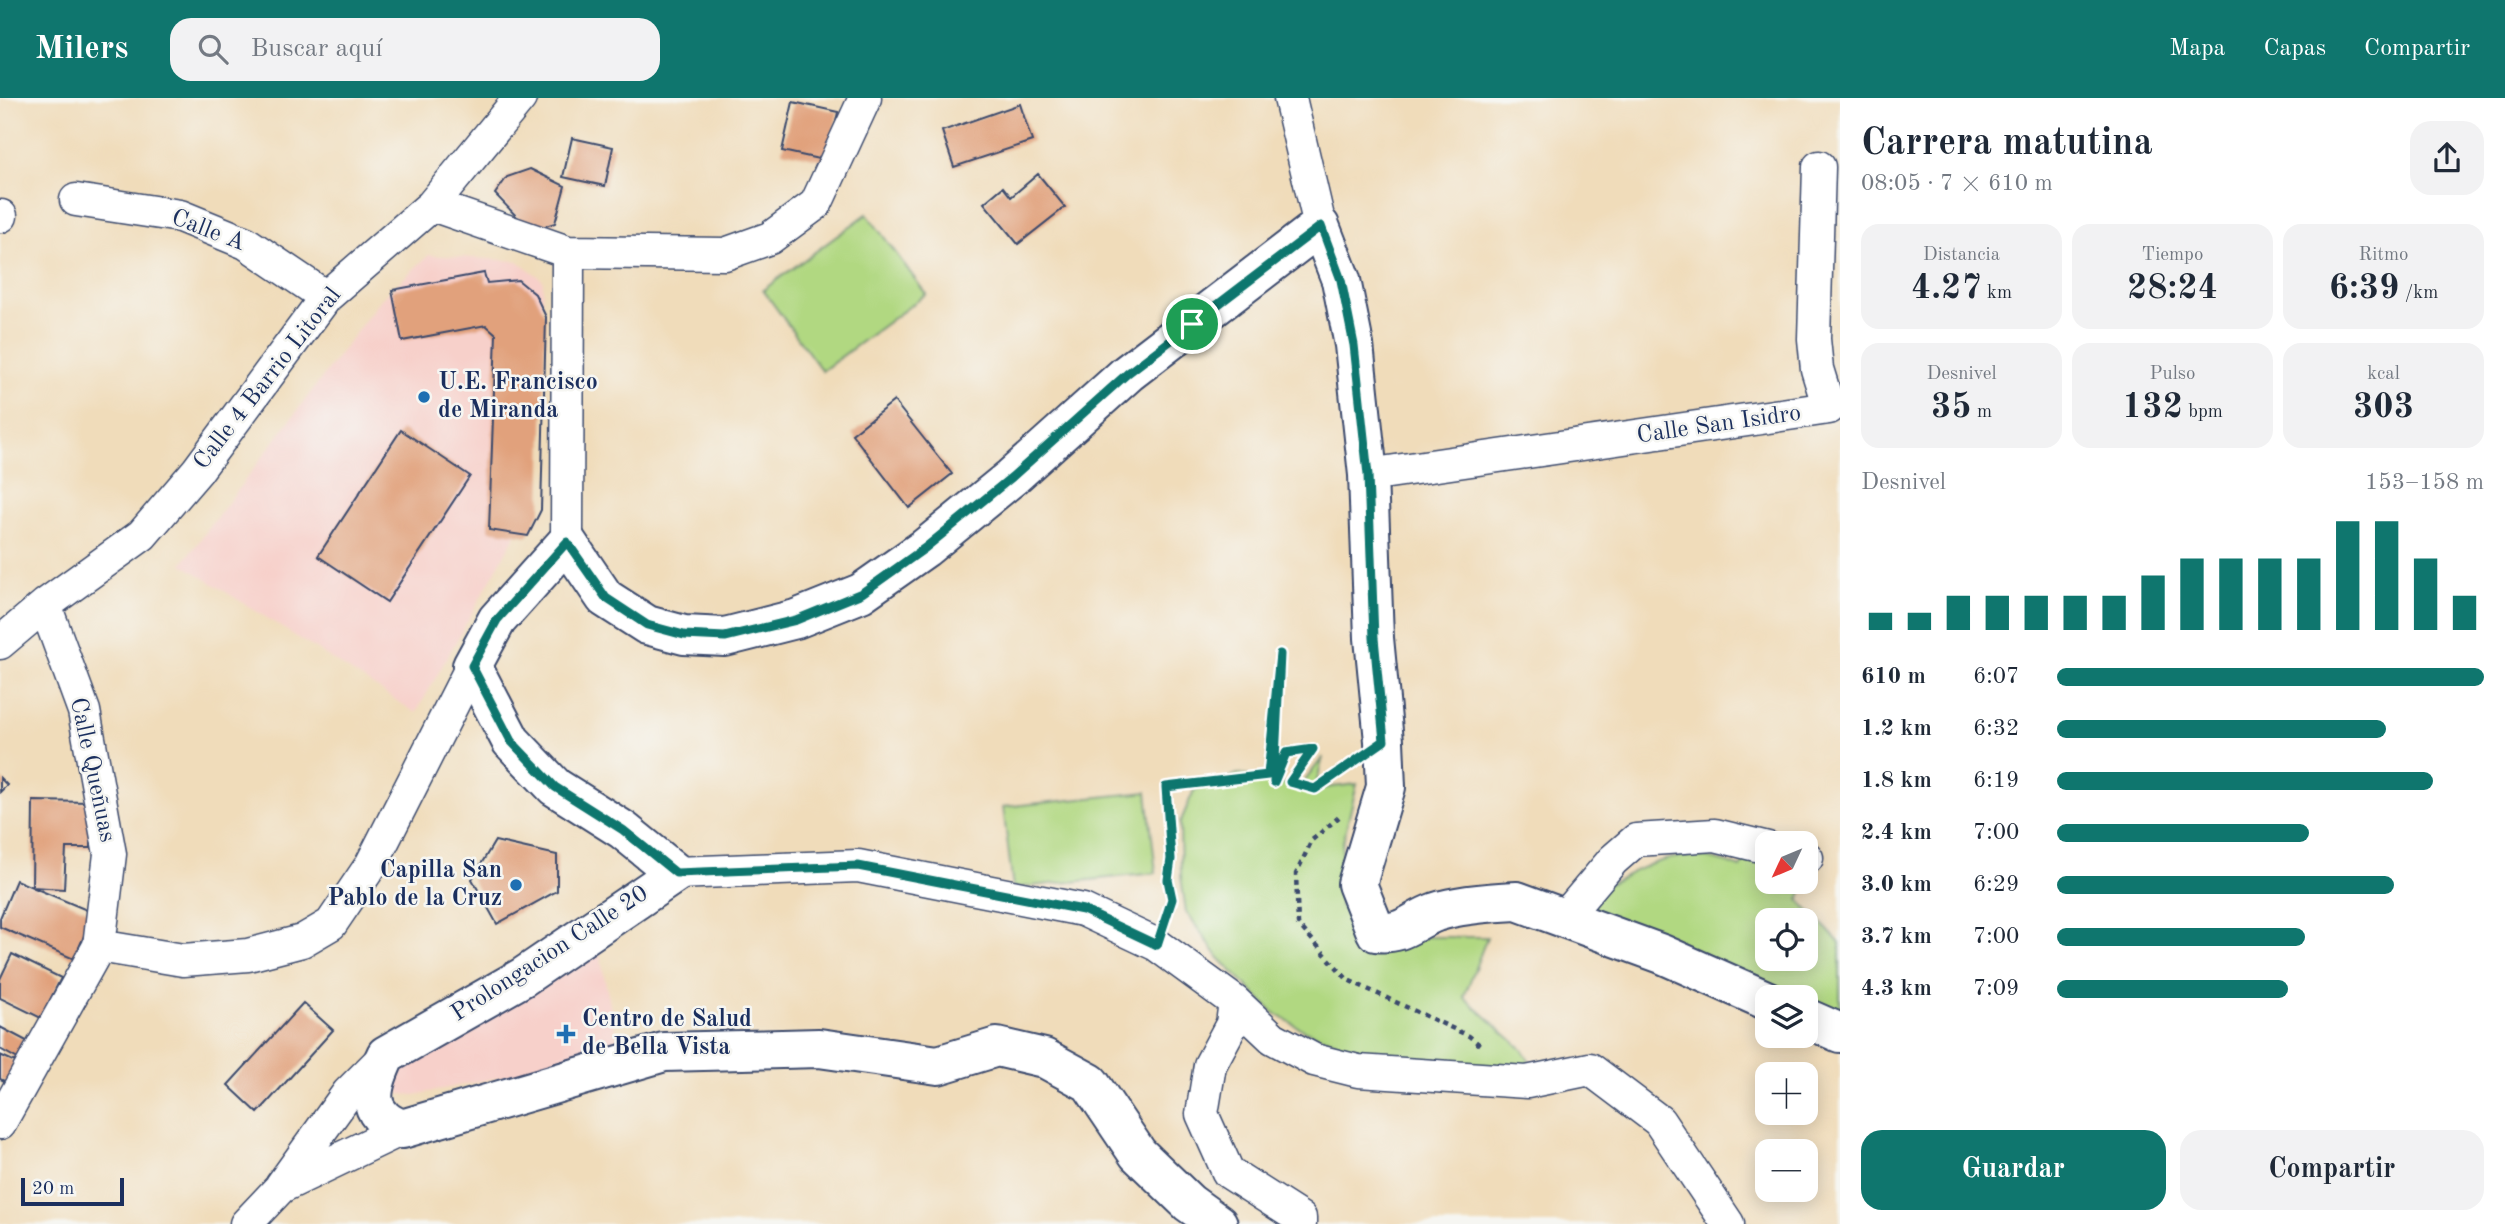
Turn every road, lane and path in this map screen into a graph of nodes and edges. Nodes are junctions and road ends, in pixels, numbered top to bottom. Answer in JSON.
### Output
{"nodes":[{"id":1,"x":520,"y":98,"type":"edge"},
{"id":2,"x":865,"y":98,"type":"edge"},
{"id":3,"x":1290,"y":98,"type":"edge"},
{"id":4,"x":1819,"y":167,"type":"dead end"},
{"id":5,"x":76,"y":200,"type":"dead end"},
{"id":6,"x":432,"y":205,"type":"junction"},
{"id":7,"x":1321,"y":226,"type":"junction"},
{"id":8,"x":569,"y":252,"type":"junction"},
{"id":9,"x":326,"y":297,"type":"junction"},
{"id":10,"x":1368,"y":475,"type":"junction"},
{"id":11,"x":567,"y":542,"type":"junction"},
{"id":12,"x":45,"y":605,"type":"junction"},
{"id":13,"x":0,"y":643,"type":"edge"},
{"id":14,"x":472,"y":666,"type":"junction"},
{"id":15,"x":1384,"y":741,"type":"junction"},
{"id":16,"x":1755,"y":845,"type":"edge"},
{"id":17,"x":676,"y":873,"type":"junction"},
{"id":18,"x":1564,"y":918,"type":"junction"},
{"id":19,"x":1157,"y":945,"type":"junction"},
{"id":20,"x":99,"y":946,"type":"junction"},
{"id":21,"x":1755,"y":995,"type":"edge"},
{"id":22,"x":1235,"y":1002,"type":"junction"},
{"id":23,"x":1818,"y":1023,"type":"edge"},
{"id":24,"x":1840,"y":1033,"type":"edge"},
{"id":25,"x":386,"y":1055,"type":"junction"},
{"id":26,"x":0,"y":1123,"type":"edge"},
{"id":27,"x":402,"y":1129,"type":"junction"},
{"id":28,"x":281,"y":1187,"type":"junction"},
{"id":29,"x":246,"y":1224,"type":"edge"},
{"id":30,"x":1218,"y":1224,"type":"edge"},
{"id":31,"x":1300,"y":1224,"type":"edge"},
{"id":32,"x":1728,"y":1224,"type":"edge"}],
"edges":[{"from":1,"to":6,"type":"street","name":"Calle 4 Barrio Litoral"},
{"from":2,"to":8,"type":"street"},
{"from":3,"to":7,"type":"street"},
{"from":4,"to":10,"type":"street","name":"Calle San Isidro"},
{"from":5,"to":9,"type":"street","name":"Calle A"},
{"from":6,"to":8,"type":"street"},
{"from":6,"to":9,"type":"street","name":"Calle 4 Barrio Litoral"},
{"from":7,"to":10,"type":"street"},
{"from":7,"to":11,"type":"street"},
{"from":8,"to":11,"type":"street"},
{"from":9,"to":12,"type":"street","name":"Calle 4 Barrio Litoral"},
{"from":10,"to":15,"type":"street"},
{"from":11,"to":14,"type":"street"},
{"from":12,"to":13,"type":"street","name":"Calle 4 Barrio Litoral"},
{"from":12,"to":20,"type":"street","name":"Calle Queñuas"},
{"from":14,"to":17,"type":"street"},
{"from":14,"to":20,"type":"street"},
{"from":15,"to":18,"type":"street"},
{"from":15,"to":19,"type":"path"},
{"from":16,"to":18,"type":"street"},
{"from":17,"to":19,"type":"street","name":"Prolongacion Calle 20"},
{"from":17,"to":25,"type":"street","name":"Prolongacion Calle 20"},
{"from":18,"to":21,"type":"street"},
{"from":19,"to":22,"type":"street","name":"Prolongacion Calle 20"},
{"from":20,"to":26,"type":"street","name":"Calle Queñuas"},
{"from":22,"to":31,"type":"street"},
{"from":22,"to":32,"type":"street","name":"Prolongacion Calle 20"},
{"from":23,"to":24,"type":"street"},
{"from":25,"to":27,"type":"street"},
{"from":25,"to":28,"type":"street","name":"Prolongacion Calle 20"},
{"from":27,"to":28,"type":"street"},
{"from":27,"to":30,"type":"street"},
{"from":28,"to":29,"type":"street"}]}
